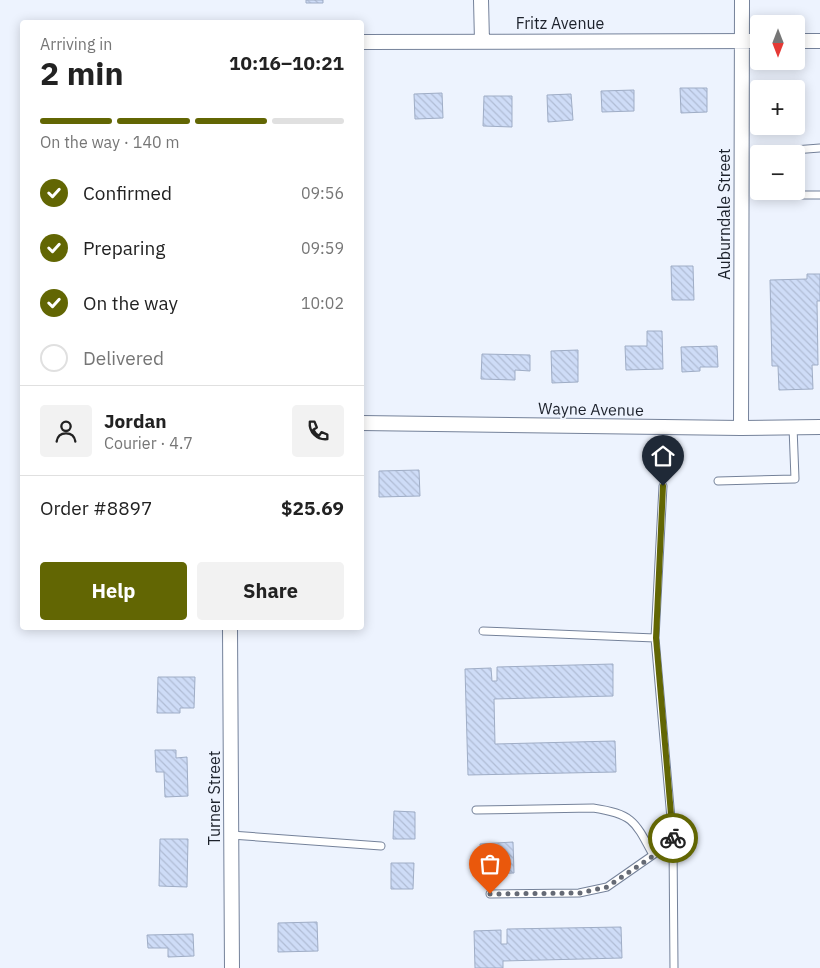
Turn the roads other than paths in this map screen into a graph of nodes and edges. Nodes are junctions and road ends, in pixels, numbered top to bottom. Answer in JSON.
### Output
{"nodes":[{"id":1,"x":481,"y":0,"type":"edge"},
{"id":2,"x":742,"y":0,"type":"edge"},
{"id":3,"x":482,"y":40,"type":"junction"},
{"id":4,"x":742,"y":41,"type":"junction"},
{"id":5,"x":750,"y":41,"type":"edge"},
{"id":6,"x":805,"y":41,"type":"edge"},
{"id":7,"x":820,"y":41,"type":"edge"},
{"id":8,"x":364,"y":42,"type":"edge"},
{"id":9,"x":805,"y":148,"type":"edge"},
{"id":10,"x":820,"y":148,"type":"edge"},
{"id":11,"x":805,"y":195,"type":"edge"},
{"id":12,"x":820,"y":195,"type":"edge"},
{"id":13,"x":364,"y":423,"type":"edge"},
{"id":14,"x":820,"y":427,"type":"edge"},
{"id":15,"x":741,"y":428,"type":"junction"},
{"id":16,"x":793,"y":428,"type":"junction"},
{"id":17,"x":718,"y":481,"type":"dead end"},
{"id":18,"x":663,"y":486,"type":"dead end"},
{"id":19,"x":230,"y":630,"type":"edge"},
{"id":20,"x":483,"y":632,"type":"dead end"},
{"id":21,"x":656,"y":638,"type":"junction"},
{"id":22,"x":476,"y":810,"type":"dead end"},
{"id":23,"x":231,"y":835,"type":"junction"},
{"id":24,"x":674,"y":842,"type":"junction"},
{"id":25,"x":382,"y":846,"type":"dead end"},
{"id":26,"x":653,"y":855,"type":"junction"},
{"id":27,"x":490,"y":894,"type":"dead end"},
{"id":28,"x":232,"y":968,"type":"edge"},
{"id":29,"x":674,"y":968,"type":"edge"}],
"edges":[{"from":1,"to":3,"type":"street"},
{"from":2,"to":4,"type":"street","name":"Auburndale Street"},
{"from":3,"to":4,"type":"street","name":"Fritz Avenue"},
{"from":3,"to":8,"type":"street","name":"Fritz Avenue"},
{"from":4,"to":5,"type":"street","name":"Fritz Avenue"},
{"from":4,"to":15,"type":"street","name":"Auburndale Street"},
{"from":6,"to":7,"type":"street"},
{"from":9,"to":10,"type":"lane"},
{"from":11,"to":12,"type":"lane"},
{"from":13,"to":15,"type":"street","name":"Wayne Avenue"},
{"from":14,"to":16,"type":"street","name":"Wayne Avenue"},
{"from":15,"to":16,"type":"street","name":"Wayne Avenue"},
{"from":16,"to":17,"type":"lane"},
{"from":18,"to":21,"type":"lane"},
{"from":19,"to":23,"type":"street","name":"Turner Street"},
{"from":20,"to":21,"type":"lane"},
{"from":21,"to":24,"type":"lane"},
{"from":22,"to":26,"type":"lane"},
{"from":23,"to":25,"type":"lane"},
{"from":23,"to":28,"type":"street","name":"Turner Street"},
{"from":24,"to":26,"type":"lane"},
{"from":24,"to":29,"type":"lane"},
{"from":26,"to":27,"type":"lane"}]}
